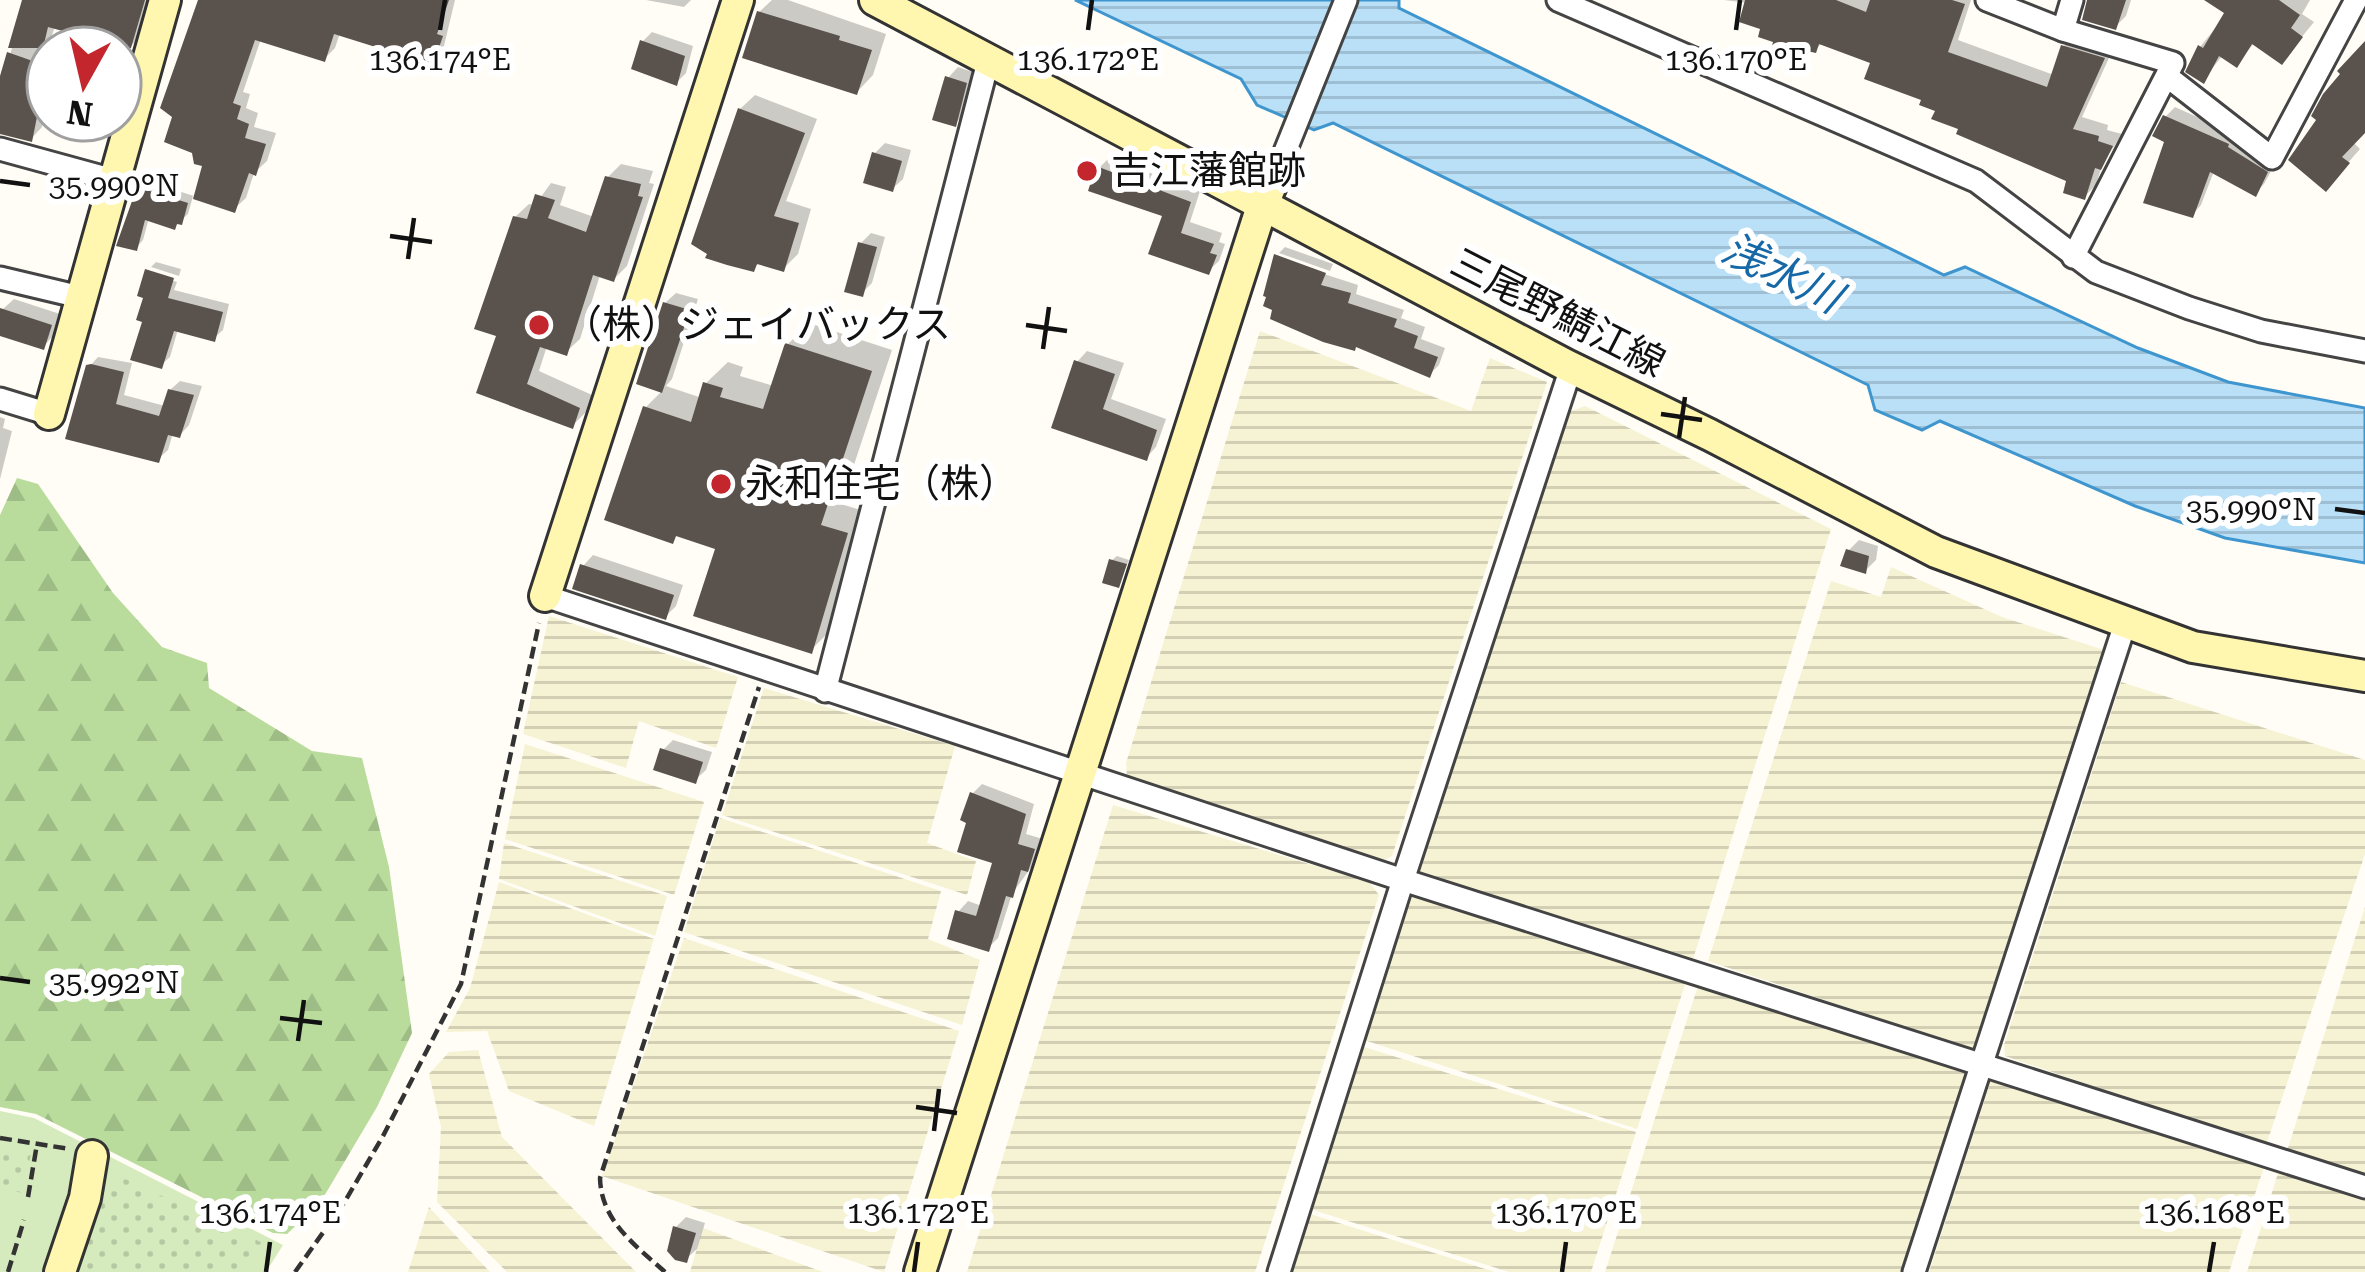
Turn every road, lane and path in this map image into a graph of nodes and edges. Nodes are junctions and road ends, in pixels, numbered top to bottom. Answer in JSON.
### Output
{"nodes":[{"id":1,"x":165,"y":0,"type":"edge"},
{"id":2,"x":737,"y":0,"type":"edge"},
{"id":3,"x":875,"y":0,"type":"edge"},
{"id":4,"x":1346,"y":0,"type":"edge"},
{"id":5,"x":1558,"y":0,"type":"edge"},
{"id":6,"x":1987,"y":0,"type":"edge"},
{"id":7,"x":2072,"y":0,"type":"edge"},
{"id":8,"x":2356,"y":0,"type":"edge"},
{"id":9,"x":2063,"y":30,"type":"junction"},
{"id":10,"x":988,"y":62,"type":"junction"},
{"id":11,"x":2168,"y":77,"type":"junction"},
{"id":12,"x":0,"y":149,"type":"edge"},
{"id":13,"x":1278,"y":169,"type":"joint"},
{"id":14,"x":117,"y":181,"type":"junction"},
{"id":15,"x":1262,"y":206,"type":"junction"},
{"id":16,"x":2072,"y":257,"type":"junction"},
{"id":17,"x":0,"y":278,"type":"edge"},
{"id":18,"x":80,"y":297,"type":"junction"},
{"id":19,"x":2365,"y":351,"type":"edge"},
{"id":20,"x":1566,"y":365,"type":"junction"},
{"id":21,"x":0,"y":401,"type":"edge"},
{"id":22,"x":49,"y":414,"type":"joint"},
{"id":23,"x":545,"y":596,"type":"junction"},
{"id":24,"x":2125,"y":624,"type":"junction"},
{"id":25,"x":764,"y":671,"type":"junction"},
{"id":26,"x":2365,"y":676,"type":"edge"},
{"id":27,"x":825,"y":691,"type":"junction"},
{"id":28,"x":1079,"y":772,"type":"junction"},
{"id":29,"x":1402,"y":880,"type":"junction"},
{"id":30,"x":1982,"y":1062,"type":"junction"},
{"id":31,"x":0,"y":1138,"type":"edge"},
{"id":32,"x":37,"y":1144,"type":"junction"},
{"id":33,"x":92,"y":1156,"type":"joint"},
{"id":34,"x":2365,"y":1187,"type":"edge"},
{"id":35,"x":28,"y":1197,"type":"dead end"},
{"id":36,"x":24,"y":1220,"type":"dead end"},
{"id":37,"x":8,"y":1272,"type":"edge"},
{"id":38,"x":60,"y":1272,"type":"edge"},
{"id":39,"x":295,"y":1272,"type":"edge"},
{"id":40,"x":665,"y":1272,"type":"edge"},
{"id":41,"x":920,"y":1272,"type":"edge"},
{"id":42,"x":1279,"y":1272,"type":"edge"},
{"id":43,"x":1914,"y":1272,"type":"edge"}],
"edges":[{"from":1,"to":14,"type":"street"},
{"from":2,"to":23,"type":"street"},
{"from":3,"to":10,"type":"street","name":"三尾野鯖江線"},
{"from":4,"to":13,"type":"street"},
{"from":5,"to":16,"type":"street"},
{"from":6,"to":9,"type":"street"},
{"from":7,"to":9,"type":"street"},
{"from":8,"to":11,"type":"street"},
{"from":9,"to":11,"type":"street"},
{"from":10,"to":15,"type":"street","name":"三尾野鯖江線"},
{"from":10,"to":27,"type":"street"},
{"from":11,"to":16,"type":"street"},
{"from":12,"to":14,"type":"street"},
{"from":13,"to":15,"type":"street"},
{"from":14,"to":18,"type":"street"},
{"from":15,"to":20,"type":"street","name":"三尾野鯖江線"},
{"from":15,"to":28,"type":"street"},
{"from":16,"to":19,"type":"street"},
{"from":17,"to":18,"type":"street"},
{"from":18,"to":22,"type":"street"},
{"from":20,"to":24,"type":"street","name":"三尾野鯖江線"},
{"from":20,"to":29,"type":"street"},
{"from":21,"to":22,"type":"street"},
{"from":23,"to":25,"type":"street"},
{"from":23,"to":39,"type":"path"},
{"from":24,"to":26,"type":"street","name":"三尾野鯖江線"},
{"from":24,"to":30,"type":"street"},
{"from":25,"to":27,"type":"street"},
{"from":25,"to":40,"type":"path"},
{"from":27,"to":28,"type":"street"},
{"from":28,"to":29,"type":"street"},
{"from":28,"to":41,"type":"street"},
{"from":29,"to":30,"type":"street"},
{"from":29,"to":42,"type":"street"},
{"from":30,"to":34,"type":"street"},
{"from":30,"to":43,"type":"street"},
{"from":31,"to":32,"type":"path"},
{"from":32,"to":33,"type":"path"},
{"from":32,"to":35,"type":"path"},
{"from":33,"to":38,"type":"street"},
{"from":36,"to":37,"type":"path"}]}
